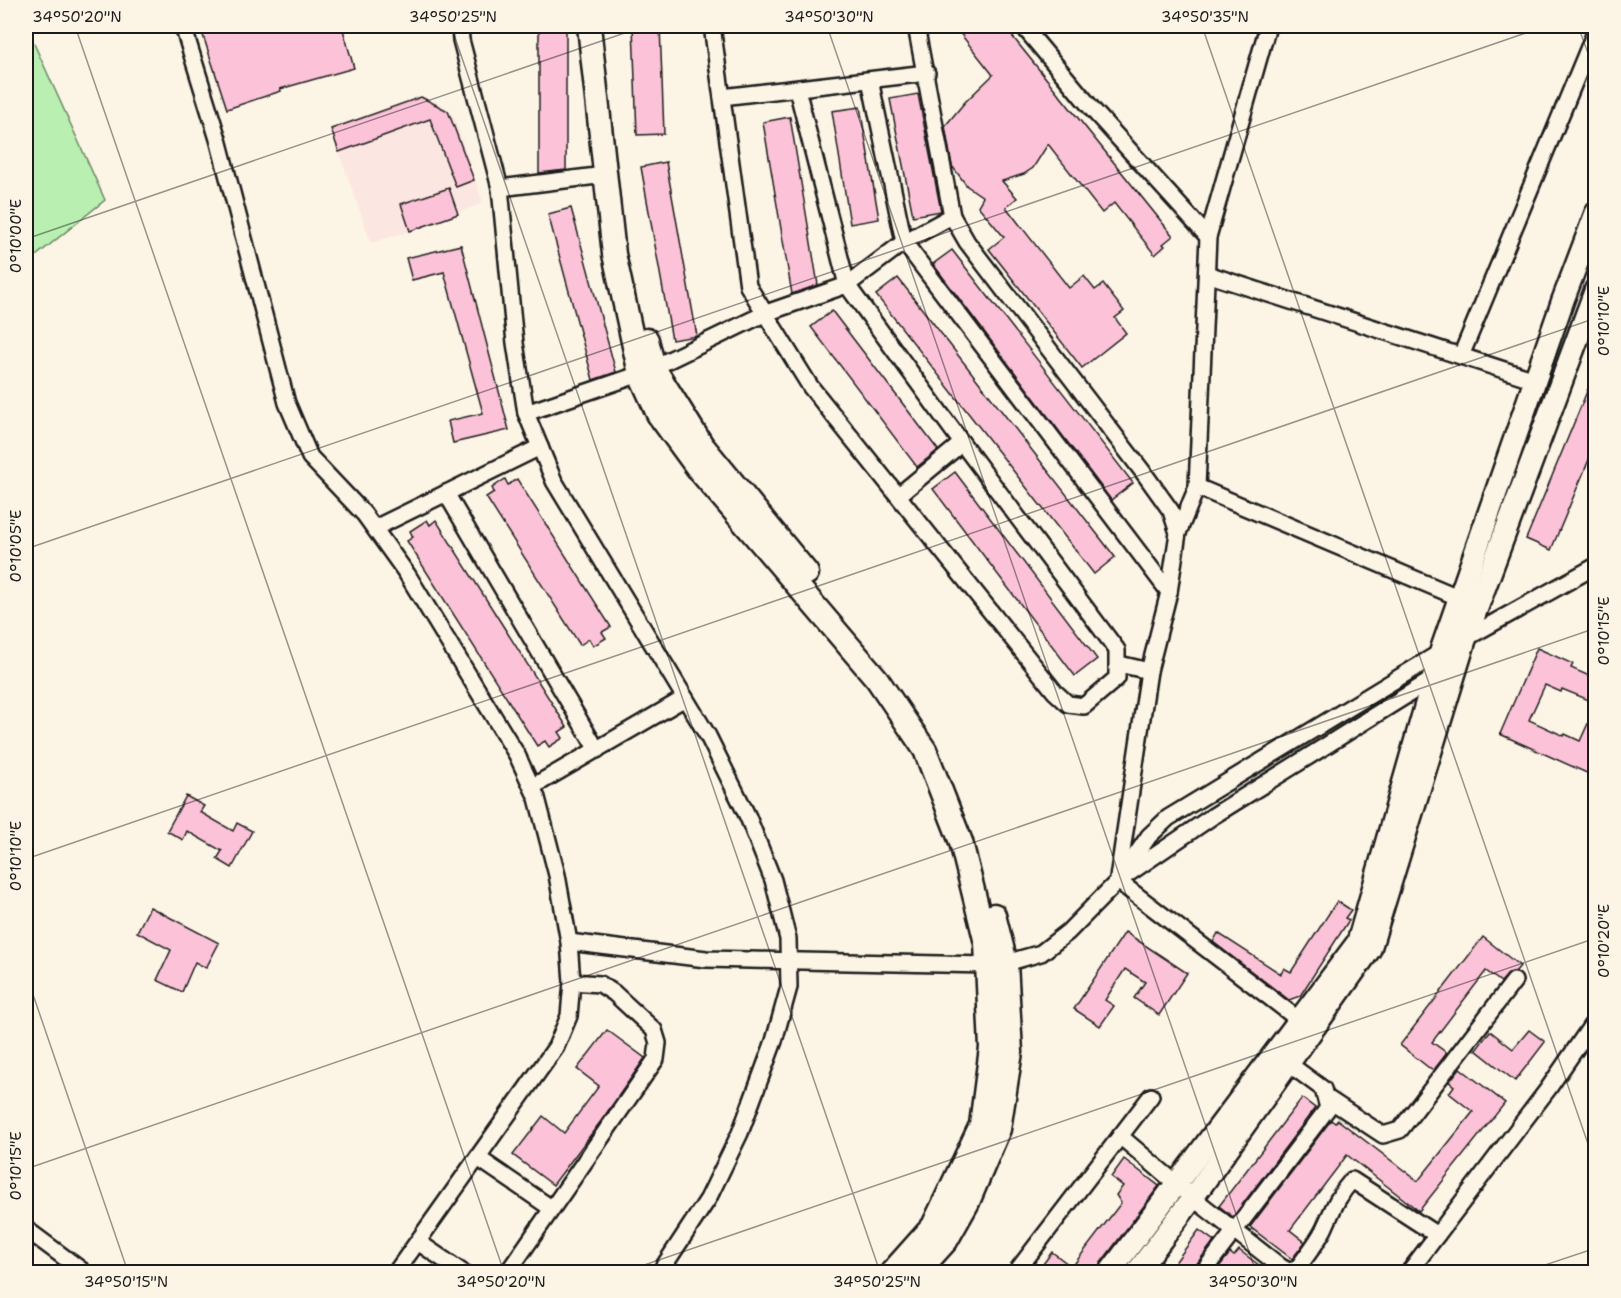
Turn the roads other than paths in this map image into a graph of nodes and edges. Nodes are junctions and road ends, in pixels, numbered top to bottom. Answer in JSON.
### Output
{"nodes":[{"id":1,"x":183,"y":26,"type":"edge"},
{"id":2,"x":460,"y":26,"type":"edge"},
{"id":3,"x":589,"y":26,"type":"edge"},
{"id":4,"x":603,"y":26,"type":"edge"},
{"id":5,"x":712,"y":26,"type":"edge"},
{"id":6,"x":916,"y":26,"type":"edge"},
{"id":7,"x":1023,"y":26,"type":"edge"},
{"id":8,"x":1268,"y":26,"type":"edge"},
{"id":9,"x":1596,"y":30,"type":"edge"},
{"id":10,"x":927,"y":73,"type":"junction"},
{"id":11,"x":870,"y":80,"type":"junction"},
{"id":12,"x":797,"y":89,"type":"junction"},
{"id":13,"x":722,"y":97,"type":"junction"},
{"id":14,"x":605,"y":176,"type":"junction"},
{"id":15,"x":500,"y":188,"type":"junction"},
{"id":16,"x":1596,"y":213,"type":"edge"},
{"id":17,"x":952,"y":216,"type":"junction"},
{"id":18,"x":1208,"y":237,"type":"junction"},
{"id":19,"x":904,"y":242,"type":"junction"},
{"id":20,"x":1208,"y":274,"type":"junction"},
{"id":21,"x":847,"y":285,"type":"junction"},
{"id":22,"x":1596,"y":289,"type":"edge"},
{"id":23,"x":766,"y":313,"type":"junction"},
{"id":24,"x":1461,"y":356,"type":"junction"},
{"id":25,"x":647,"y":371,"type":"junction"},
{"id":26,"x":1535,"y":380,"type":"junction"},
{"id":27,"x":526,"y":413,"type":"junction"},
{"id":28,"x":962,"y":443,"type":"junction"},
{"id":29,"x":540,"y":447,"type":"junction"},
{"id":30,"x":1197,"y":488,"type":"junction"},
{"id":31,"x":446,"y":493,"type":"junction"},
{"id":32,"x":899,"y":495,"type":"junction"},
{"id":33,"x":375,"y":528,"type":"junction"},
{"id":34,"x":1178,"y":533,"type":"junction"},
{"id":35,"x":1596,"y":566,"type":"edge"},
{"id":36,"x":1169,"y":592,"type":"junction"},
{"id":37,"x":1460,"y":598,"type":"junction"},
{"id":38,"x":1465,"y":640,"type":"junction"},
{"id":39,"x":1441,"y":652,"type":"junction"},
{"id":40,"x":1119,"y":664,"type":"junction"},
{"id":41,"x":1149,"y":671,"type":"junction"},
{"id":42,"x":1433,"y":680,"type":"junction"},
{"id":43,"x":685,"y":698,"type":"junction"},
{"id":44,"x":597,"y":750,"type":"junction"},
{"id":45,"x":532,"y":787,"type":"junction"},
{"id":46,"x":1118,"y":881,"type":"junction"},
{"id":47,"x":569,"y":942,"type":"junction"},
{"id":48,"x":789,"y":962,"type":"junction"},
{"id":49,"x":996,"y":964,"type":"junction"},
{"id":50,"x":1514,"y":981,"type":"dead end"},
{"id":51,"x":573,"y":982,"type":"junction"},
{"id":52,"x":1596,"y":1019,"type":"edge"},
{"id":53,"x":1299,"y":1020,"type":"junction"},
{"id":54,"x":1289,"y":1064,"type":"junction"},
{"id":55,"x":1151,"y":1096,"type":"dead end"},
{"id":56,"x":1327,"y":1098,"type":"junction"},
{"id":57,"x":1120,"y":1136,"type":"junction"},
{"id":58,"x":478,"y":1158,"type":"junction"},
{"id":59,"x":1177,"y":1183,"type":"junction"},
{"id":60,"x":1193,"y":1198,"type":"junction"},
{"id":61,"x":551,"y":1208,"type":"junction"},
{"id":62,"x":26,"y":1230,"type":"edge"},
{"id":63,"x":1236,"y":1231,"type":"junction"},
{"id":64,"x":1437,"y":1235,"type":"junction"},
{"id":65,"x":418,"y":1242,"type":"junction"},
{"id":66,"x":84,"y":1272,"type":"edge"},
{"id":67,"x":396,"y":1272,"type":"edge"},
{"id":68,"x":462,"y":1272,"type":"edge"},
{"id":69,"x":508,"y":1272,"type":"edge"},
{"id":70,"x":660,"y":1272,"type":"edge"},
{"id":71,"x":892,"y":1272,"type":"edge"},
{"id":72,"x":918,"y":1272,"type":"edge"},
{"id":73,"x":1016,"y":1272,"type":"edge"},
{"id":74,"x":1110,"y":1272,"type":"edge"},
{"id":75,"x":1137,"y":1272,"type":"edge"},
{"id":76,"x":1203,"y":1272,"type":"edge"},
{"id":77,"x":1408,"y":1272,"type":"edge"}],
"edges":[{"from":1,"to":33,"type":"street"},
{"from":2,"to":15,"type":"street"},
{"from":3,"to":14,"type":"main road"},
{"from":4,"to":25,"type":"main road"},
{"from":5,"to":13,"type":"street"},
{"from":6,"to":10,"type":"street"},
{"from":7,"to":18,"type":"street"},
{"from":8,"to":18,"type":"street"},
{"from":9,"to":24,"type":"street"},
{"from":10,"to":11,"type":"street"},
{"from":10,"to":17,"type":"street"},
{"from":11,"to":12,"type":"street"},
{"from":11,"to":19,"type":"street"},
{"from":12,"to":13,"type":"street"},
{"from":12,"to":21,"type":"street"},
{"from":13,"to":23,"type":"street"},
{"from":14,"to":15,"type":"street"},
{"from":14,"to":25,"type":"main road"},
{"from":15,"to":27,"type":"street"},
{"from":16,"to":26,"type":"main road"},
{"from":17,"to":19,"type":"street"},
{"from":17,"to":34,"type":"street"},
{"from":18,"to":20,"type":"street"},
{"from":19,"to":21,"type":"street"},
{"from":19,"to":36,"type":"street"},
{"from":20,"to":24,"type":"street"},
{"from":20,"to":30,"type":"street"},
{"from":21,"to":23,"type":"street"},
{"from":21,"to":28,"type":"street"},
{"from":22,"to":38,"type":"main road"},
{"from":23,"to":25,"type":"street"},
{"from":23,"to":32,"type":"street"},
{"from":24,"to":26,"type":"street"},
{"from":25,"to":27,"type":"street"},
{"from":25,"to":49,"type":"main road"},
{"from":26,"to":37,"type":"main road"},
{"from":27,"to":29,"type":"street"},
{"from":28,"to":32,"type":"street"},
{"from":28,"to":40,"type":"street"},
{"from":29,"to":31,"type":"street"},
{"from":29,"to":43,"type":"street"},
{"from":30,"to":34,"type":"street"},
{"from":30,"to":37,"type":"street"},
{"from":31,"to":33,"type":"street"},
{"from":31,"to":44,"type":"street"},
{"from":32,"to":40,"type":"street"},
{"from":33,"to":45,"type":"street"},
{"from":34,"to":36,"type":"street"},
{"from":35,"to":38,"type":"street"},
{"from":36,"to":41,"type":"street"},
{"from":37,"to":39,"type":"main road"},
{"from":38,"to":39,"type":"street"},
{"from":38,"to":42,"type":"street"},
{"from":38,"to":54,"type":"main road"},
{"from":39,"to":42,"type":"main road"},
{"from":39,"to":46,"type":"street"},
{"from":40,"to":41,"type":"street"},
{"from":41,"to":46,"type":"street"},
{"from":42,"to":46,"type":"street"},
{"from":42,"to":53,"type":"main road"},
{"from":43,"to":44,"type":"street"},
{"from":43,"to":48,"type":"street"},
{"from":44,"to":45,"type":"street"},
{"from":45,"to":47,"type":"street"},
{"from":46,"to":49,"type":"street"},
{"from":46,"to":53,"type":"street"},
{"from":47,"to":48,"type":"street"},
{"from":47,"to":51,"type":"street"},
{"from":48,"to":49,"type":"street"},
{"from":48,"to":70,"type":"street"},
{"from":49,"to":71,"type":"main road"},
{"from":49,"to":72,"type":"main road"},
{"from":50,"to":56,"type":"street"},
{"from":51,"to":58,"type":"street"},
{"from":51,"to":61,"type":"street"},
{"from":52,"to":64,"type":"street"},
{"from":53,"to":59,"type":"main road"},
{"from":54,"to":56,"type":"street"},
{"from":54,"to":60,"type":"main road"},
{"from":55,"to":57,"type":"street"},
{"from":56,"to":63,"type":"street"},
{"from":57,"to":59,"type":"street"},
{"from":57,"to":73,"type":"street"},
{"from":58,"to":61,"type":"street"},
{"from":58,"to":65,"type":"street"},
{"from":59,"to":60,"type":"street"},
{"from":59,"to":74,"type":"main road"},
{"from":60,"to":63,"type":"street"},
{"from":60,"to":75,"type":"main road"},
{"from":61,"to":69,"type":"street"},
{"from":62,"to":66,"type":"street"},
{"from":63,"to":64,"type":"street"},
{"from":63,"to":76,"type":"street"},
{"from":64,"to":77,"type":"street"},
{"from":65,"to":67,"type":"street"},
{"from":65,"to":68,"type":"street"}]}
